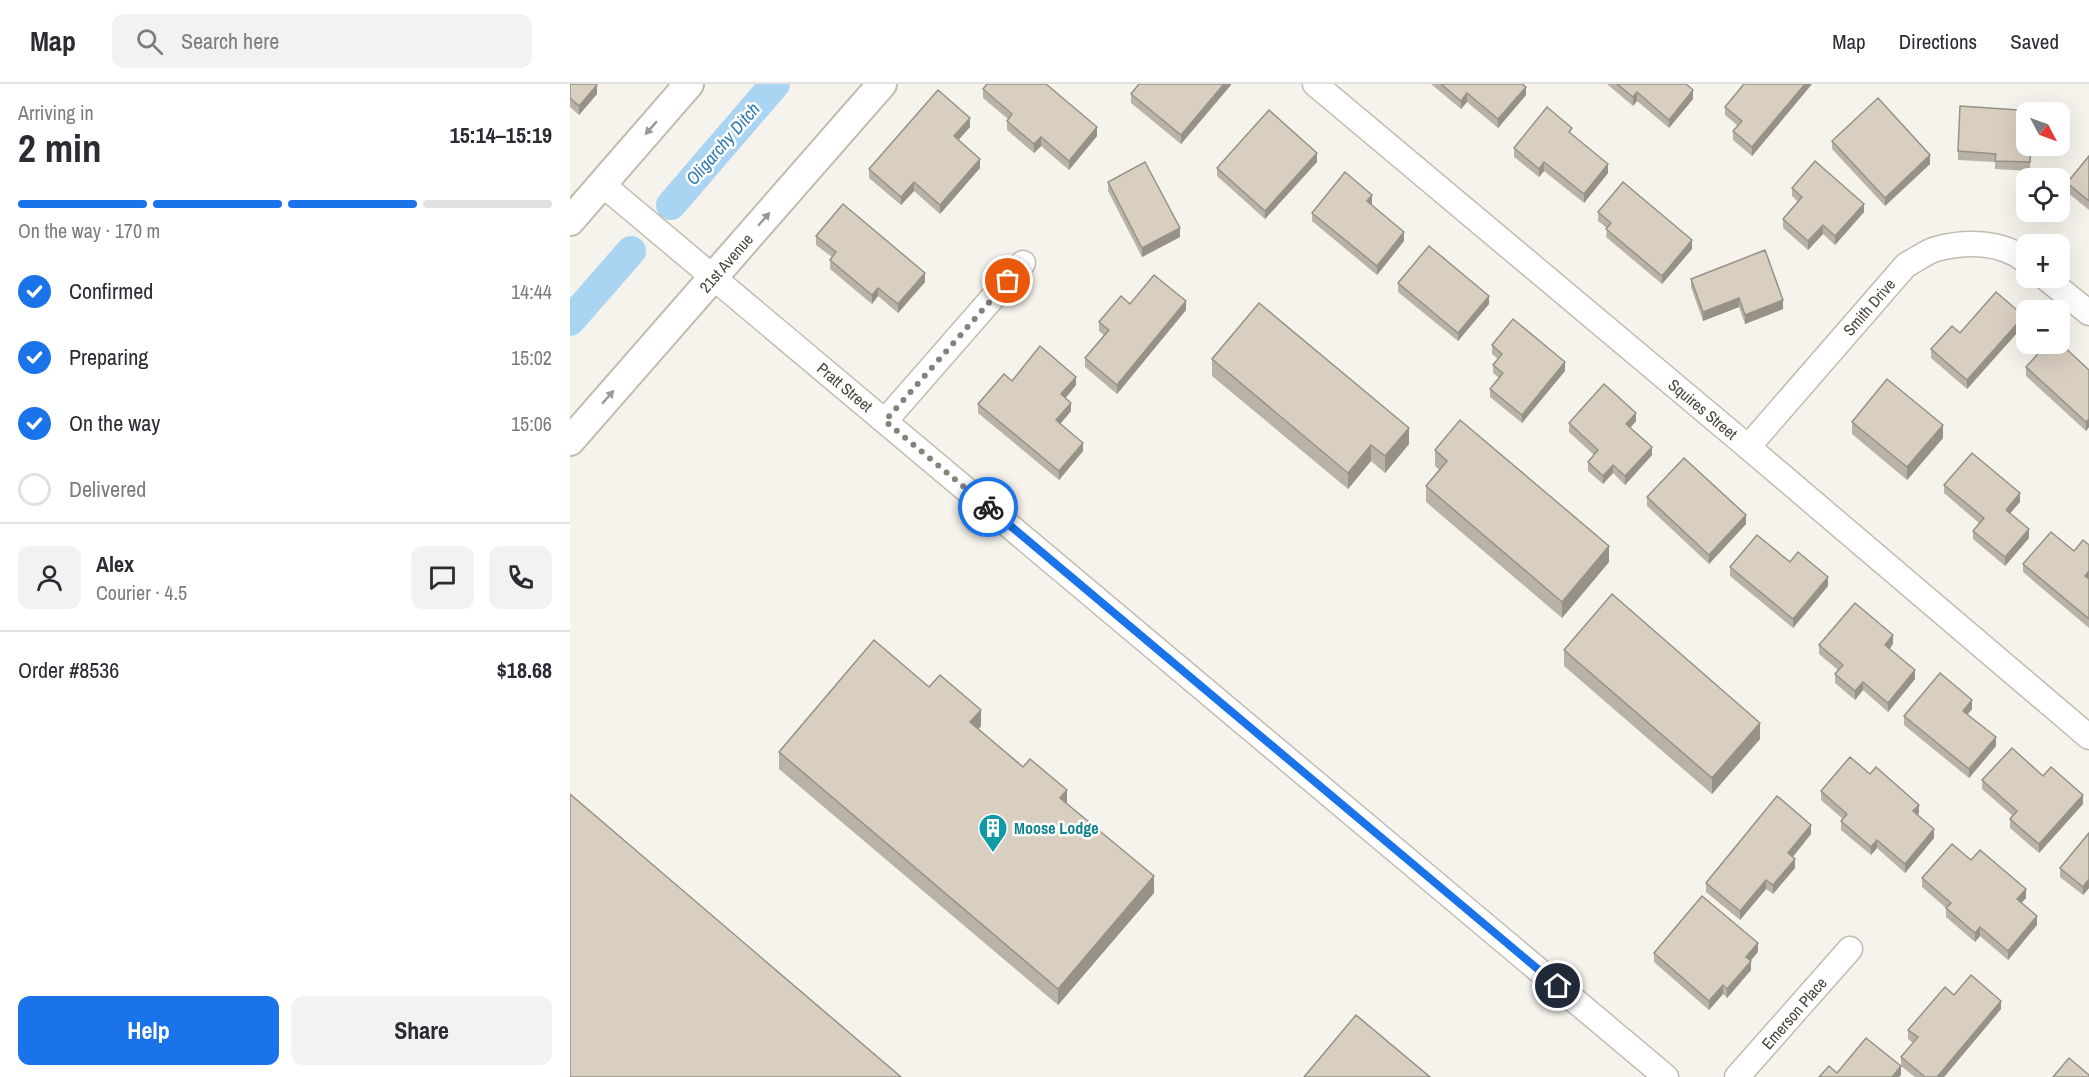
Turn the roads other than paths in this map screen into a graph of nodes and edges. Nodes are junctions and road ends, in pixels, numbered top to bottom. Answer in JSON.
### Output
{"nodes":[{"id":1,"x":689,"y":84,"type":"edge"},
{"id":2,"x":882,"y":84,"type":"edge"},
{"id":3,"x":1315,"y":84,"type":"edge"},
{"id":4,"x":602,"y":184,"type":"junction"},
{"id":5,"x":570,"y":221,"type":"edge"},
{"id":6,"x":2016,"y":254,"type":"edge"},
{"id":7,"x":1023,"y":263,"type":"dead end"},
{"id":8,"x":713,"y":277,"type":"junction"},
{"id":9,"x":2058,"y":288,"type":"edge"},
{"id":10,"x":2089,"y":313,"type":"edge"},
{"id":11,"x":885,"y":421,"type":"junction"},
{"id":12,"x":570,"y":441,"type":"edge"},
{"id":13,"x":1748,"y":447,"type":"junction"},
{"id":14,"x":2089,"y":737,"type":"edge"},
{"id":15,"x":1850,"y":949,"type":"dead end"},
{"id":16,"x":1666,"y":1077,"type":"edge"},
{"id":17,"x":1737,"y":1077,"type":"edge"}],
"edges":[{"from":1,"to":4,"type":"street","one_way":true},
{"from":8,"to":2,"type":"street","name":"21st Avenue","one_way":true},
{"from":3,"to":13,"type":"street","name":"Squires Street"},
{"from":4,"to":5,"type":"street"},
{"from":4,"to":8,"type":"street","name":"Pratt Street"},
{"from":6,"to":13,"type":"street","name":"Smith Drive"},
{"from":7,"to":11,"type":"street"},
{"from":8,"to":11,"type":"street","name":"Pratt Street"},
{"from":12,"to":8,"type":"street","name":"21st Avenue","one_way":true},
{"from":9,"to":10,"type":"street"},
{"from":11,"to":16,"type":"street","name":"Pratt Street"},
{"from":13,"to":14,"type":"street","name":"Squires Street"},
{"from":15,"to":17,"type":"street","name":"Emerson Place"}]}
